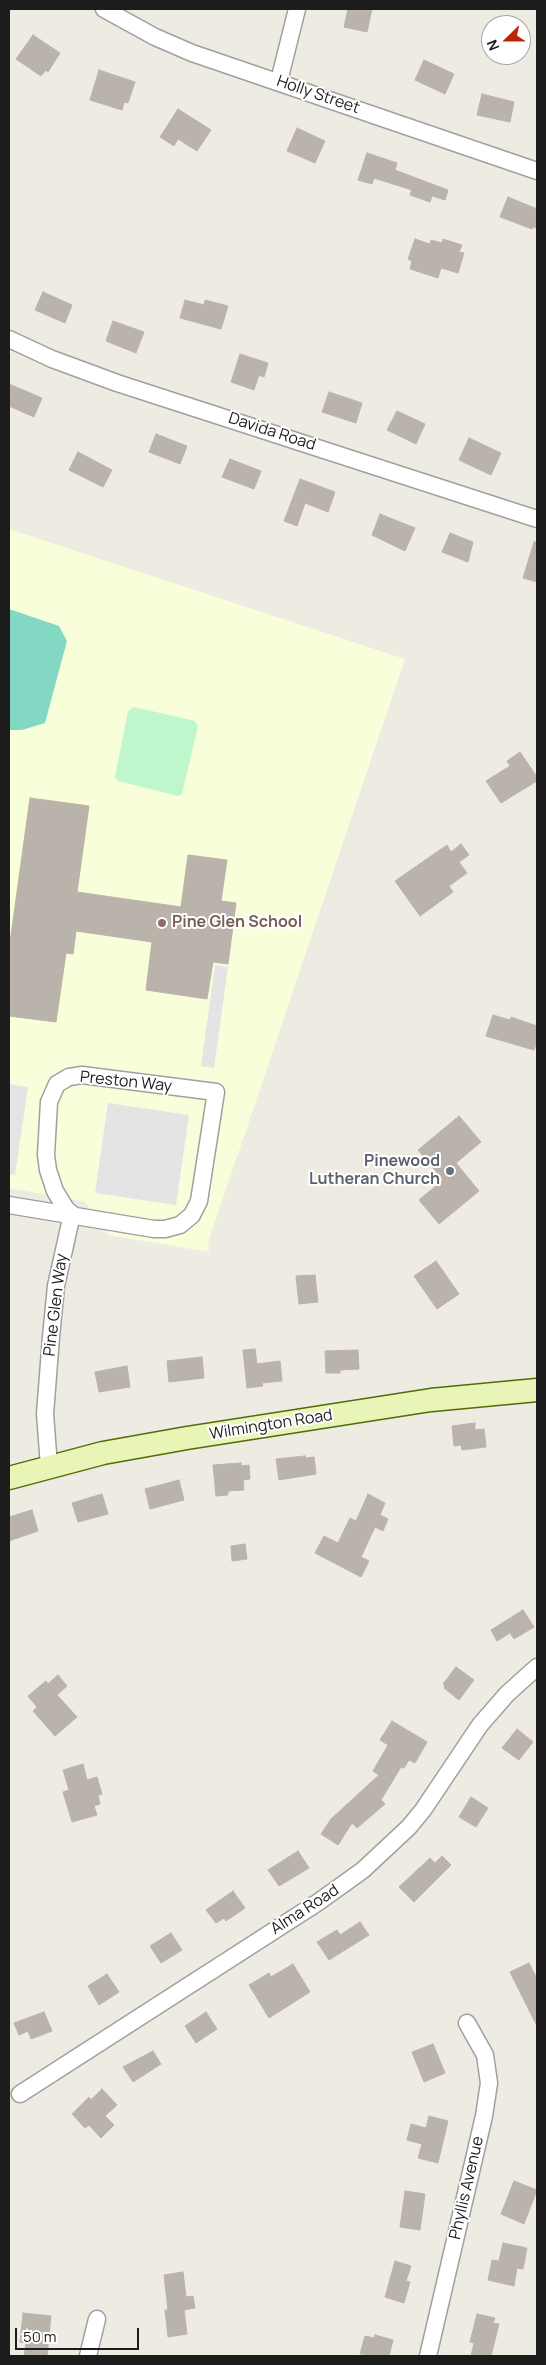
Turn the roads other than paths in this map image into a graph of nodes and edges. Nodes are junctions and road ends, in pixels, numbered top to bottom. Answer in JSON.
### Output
{"nodes":[{"id":1,"x":104,"y":9,"type":"edge"},
{"id":2,"x":297,"y":9,"type":"edge"},
{"id":3,"x":278,"y":81,"type":"junction"},
{"id":4,"x":537,"y":171,"type":"edge"},
{"id":5,"x":9,"y":339,"type":"edge"},
{"id":6,"x":537,"y":519,"type":"edge"},
{"id":7,"x":9,"y":1205,"type":"edge"},
{"id":8,"x":72,"y":1214,"type":"junction"},
{"id":9,"x":537,"y":1390,"type":"edge"},
{"id":10,"x":49,"y":1466,"type":"junction"},
{"id":11,"x":9,"y":1478,"type":"edge"},
{"id":12,"x":537,"y":1667,"type":"edge"},
{"id":13,"x":467,"y":2023,"type":"dead end"},
{"id":14,"x":20,"y":2094,"type":"dead end"},
{"id":15,"x":96,"y":2319,"type":"dead end"},
{"id":16,"x":88,"y":2356,"type":"edge"},
{"id":17,"x":428,"y":2356,"type":"edge"}],
"edges":[{"from":1,"to":3,"type":"street","name":"Holly Street"},
{"from":2,"to":3,"type":"street"},
{"from":3,"to":4,"type":"street","name":"Holly Street"},
{"from":5,"to":6,"type":"street","name":"Davida Road"},
{"from":7,"to":8,"type":"street"},
{"from":8,"to":8,"type":"street","name":"Preston Way"},
{"from":8,"to":10,"type":"street","name":"Pine Glen Way"},
{"from":9,"to":10,"type":"main road","name":"Wilmington Road"},
{"from":10,"to":11,"type":"main road","name":"Wilmington Road"},
{"from":12,"to":14,"type":"street","name":"Alma Road"},
{"from":13,"to":17,"type":"street","name":"Phyllis Avenue"},
{"from":15,"to":16,"type":"street"}]}
